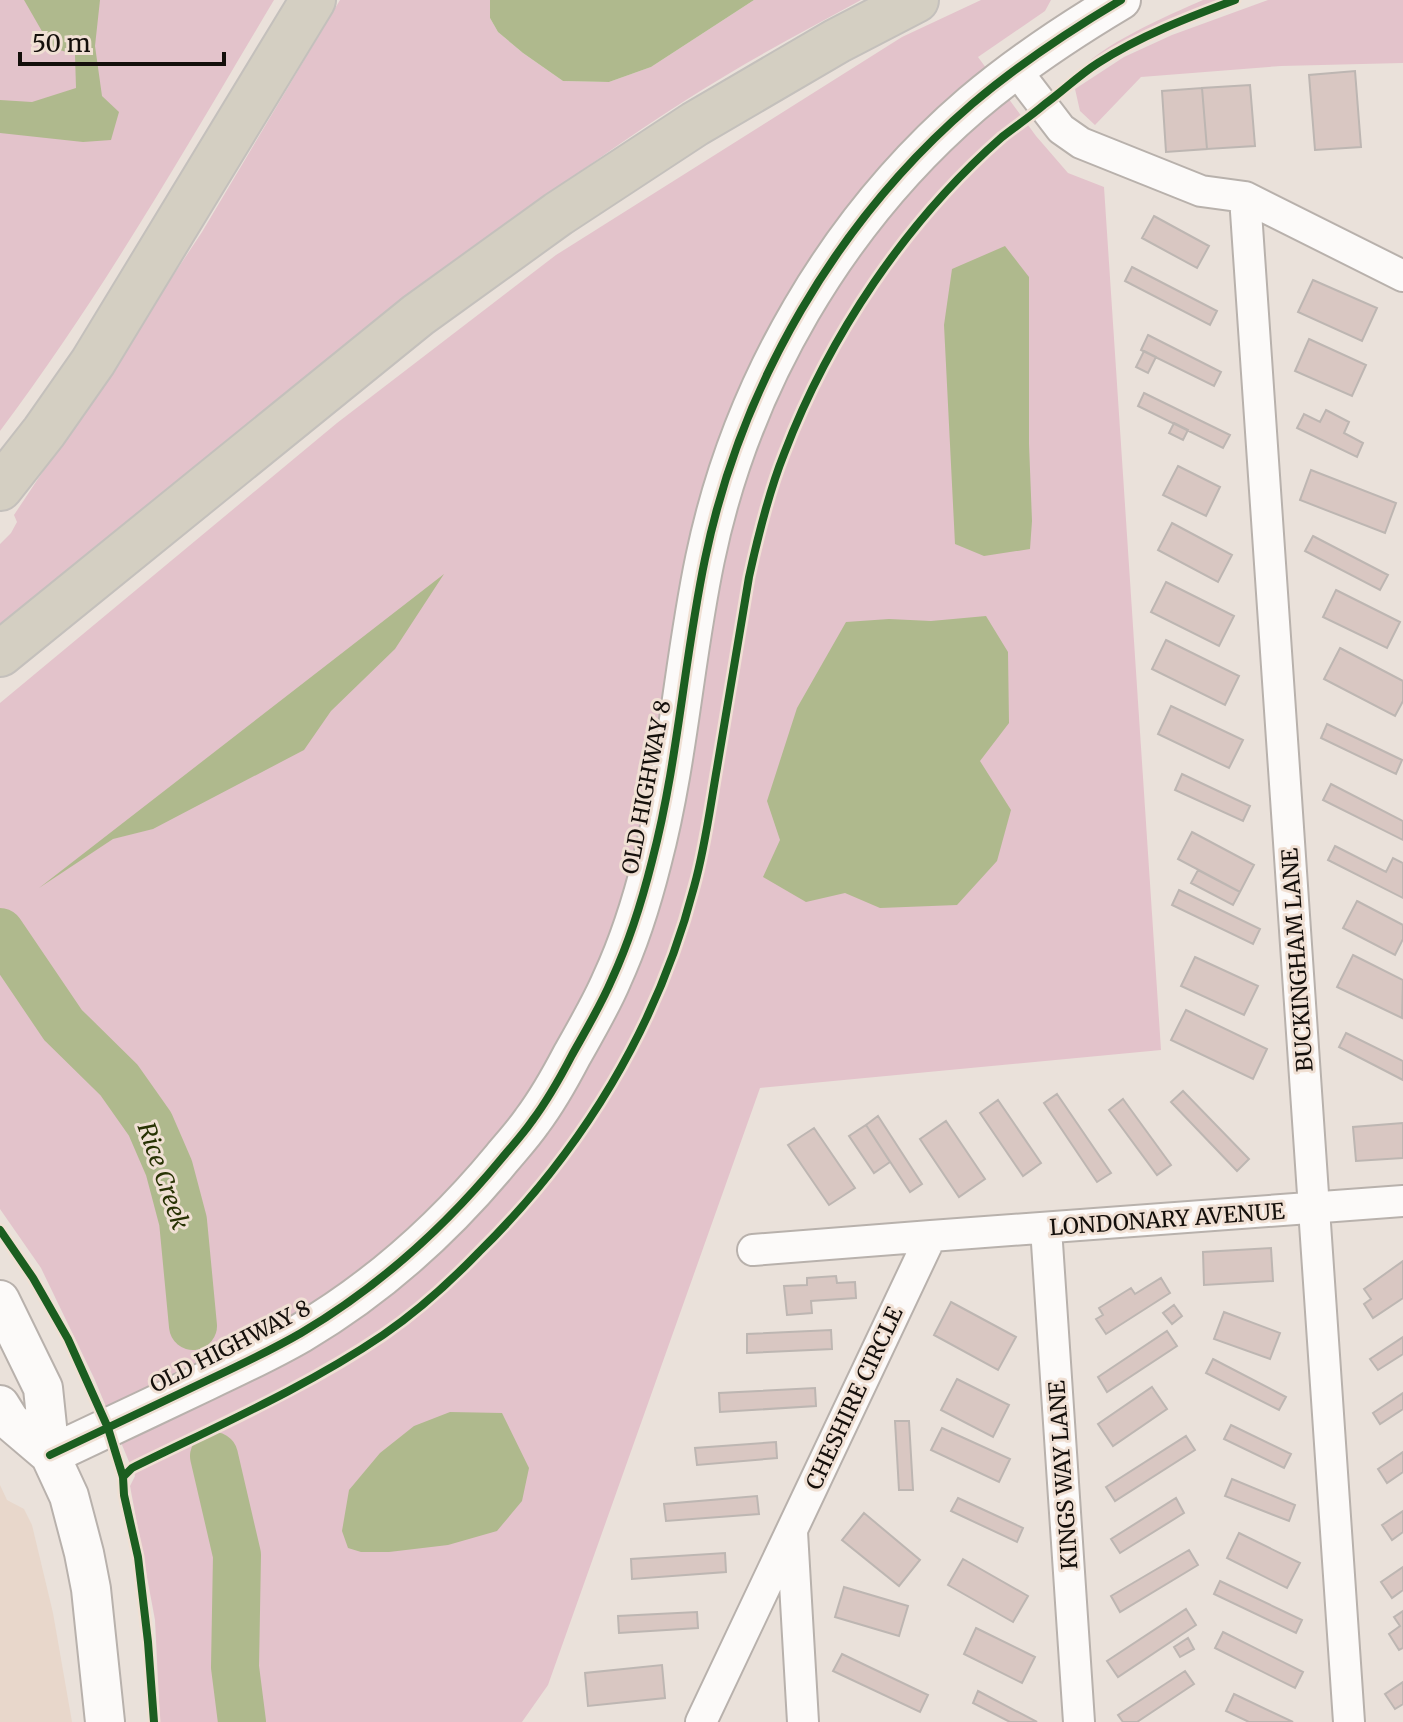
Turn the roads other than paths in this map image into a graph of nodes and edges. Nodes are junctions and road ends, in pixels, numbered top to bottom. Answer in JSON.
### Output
{"nodes":[{"id":1,"x":313,"y":0,"type":"edge"},
{"id":2,"x":916,"y":0,"type":"edge"},
{"id":3,"x":1121,"y":0,"type":"edge"},
{"id":4,"x":1016,"y":70,"type":"junction"},
{"id":5,"x":1245,"y":197,"type":"junction"},
{"id":6,"x":1403,"y":276,"type":"edge"},
{"id":7,"x":0,"y":488,"type":"edge"},
{"id":8,"x":0,"y":654,"type":"edge"},
{"id":9,"x":1403,"y":1201,"type":"edge"},
{"id":10,"x":1314,"y":1208,"type":"junction"},
{"id":11,"x":1046,"y":1228,"type":"junction"},
{"id":12,"x":931,"y":1236,"type":"junction"},
{"id":13,"x":753,"y":1250,"type":"dead end"},
{"id":14,"x":0,"y":1300,"type":"edge"},
{"id":15,"x":0,"y":1405,"type":"edge"},
{"id":16,"x":50,"y":1455,"type":"junction"},
{"id":17,"x":792,"y":1530,"type":"junction"},
{"id":18,"x":105,"y":1722,"type":"edge"},
{"id":19,"x":701,"y":1722,"type":"edge"},
{"id":20,"x":803,"y":1722,"type":"edge"},
{"id":21,"x":1079,"y":1722,"type":"edge"},
{"id":22,"x":1349,"y":1722,"type":"edge"}],
"edges":[{"from":1,"to":7,"type":"highway"},
{"from":2,"to":8,"type":"highway"},
{"from":3,"to":4,"type":"street","name":"OLD HIGHWAY 8"},
{"from":4,"to":5,"type":"street"},
{"from":4,"to":16,"type":"street","name":"OLD HIGHWAY 8"},
{"from":5,"to":6,"type":"street"},
{"from":5,"to":10,"type":"street","name":"BUCKINGHAM LANE"},
{"from":9,"to":10,"type":"street","name":"LONDONARY AVENUE"},
{"from":10,"to":11,"type":"street","name":"LONDONARY AVENUE"},
{"from":10,"to":22,"type":"street","name":"BUCKINGHAM LANE"},
{"from":11,"to":12,"type":"street","name":"LONDONARY AVENUE"},
{"from":11,"to":21,"type":"street","name":"KINGS WAY LANE"},
{"from":12,"to":13,"type":"street"},
{"from":12,"to":17,"type":"street","name":"CHESHIRE CIRCLE"},
{"from":14,"to":16,"type":"street"},
{"from":15,"to":16,"type":"street"},
{"from":16,"to":18,"type":"street"},
{"from":17,"to":19,"type":"street","name":"CHESHIRE CIRCLE"},
{"from":17,"to":20,"type":"street"}]}
